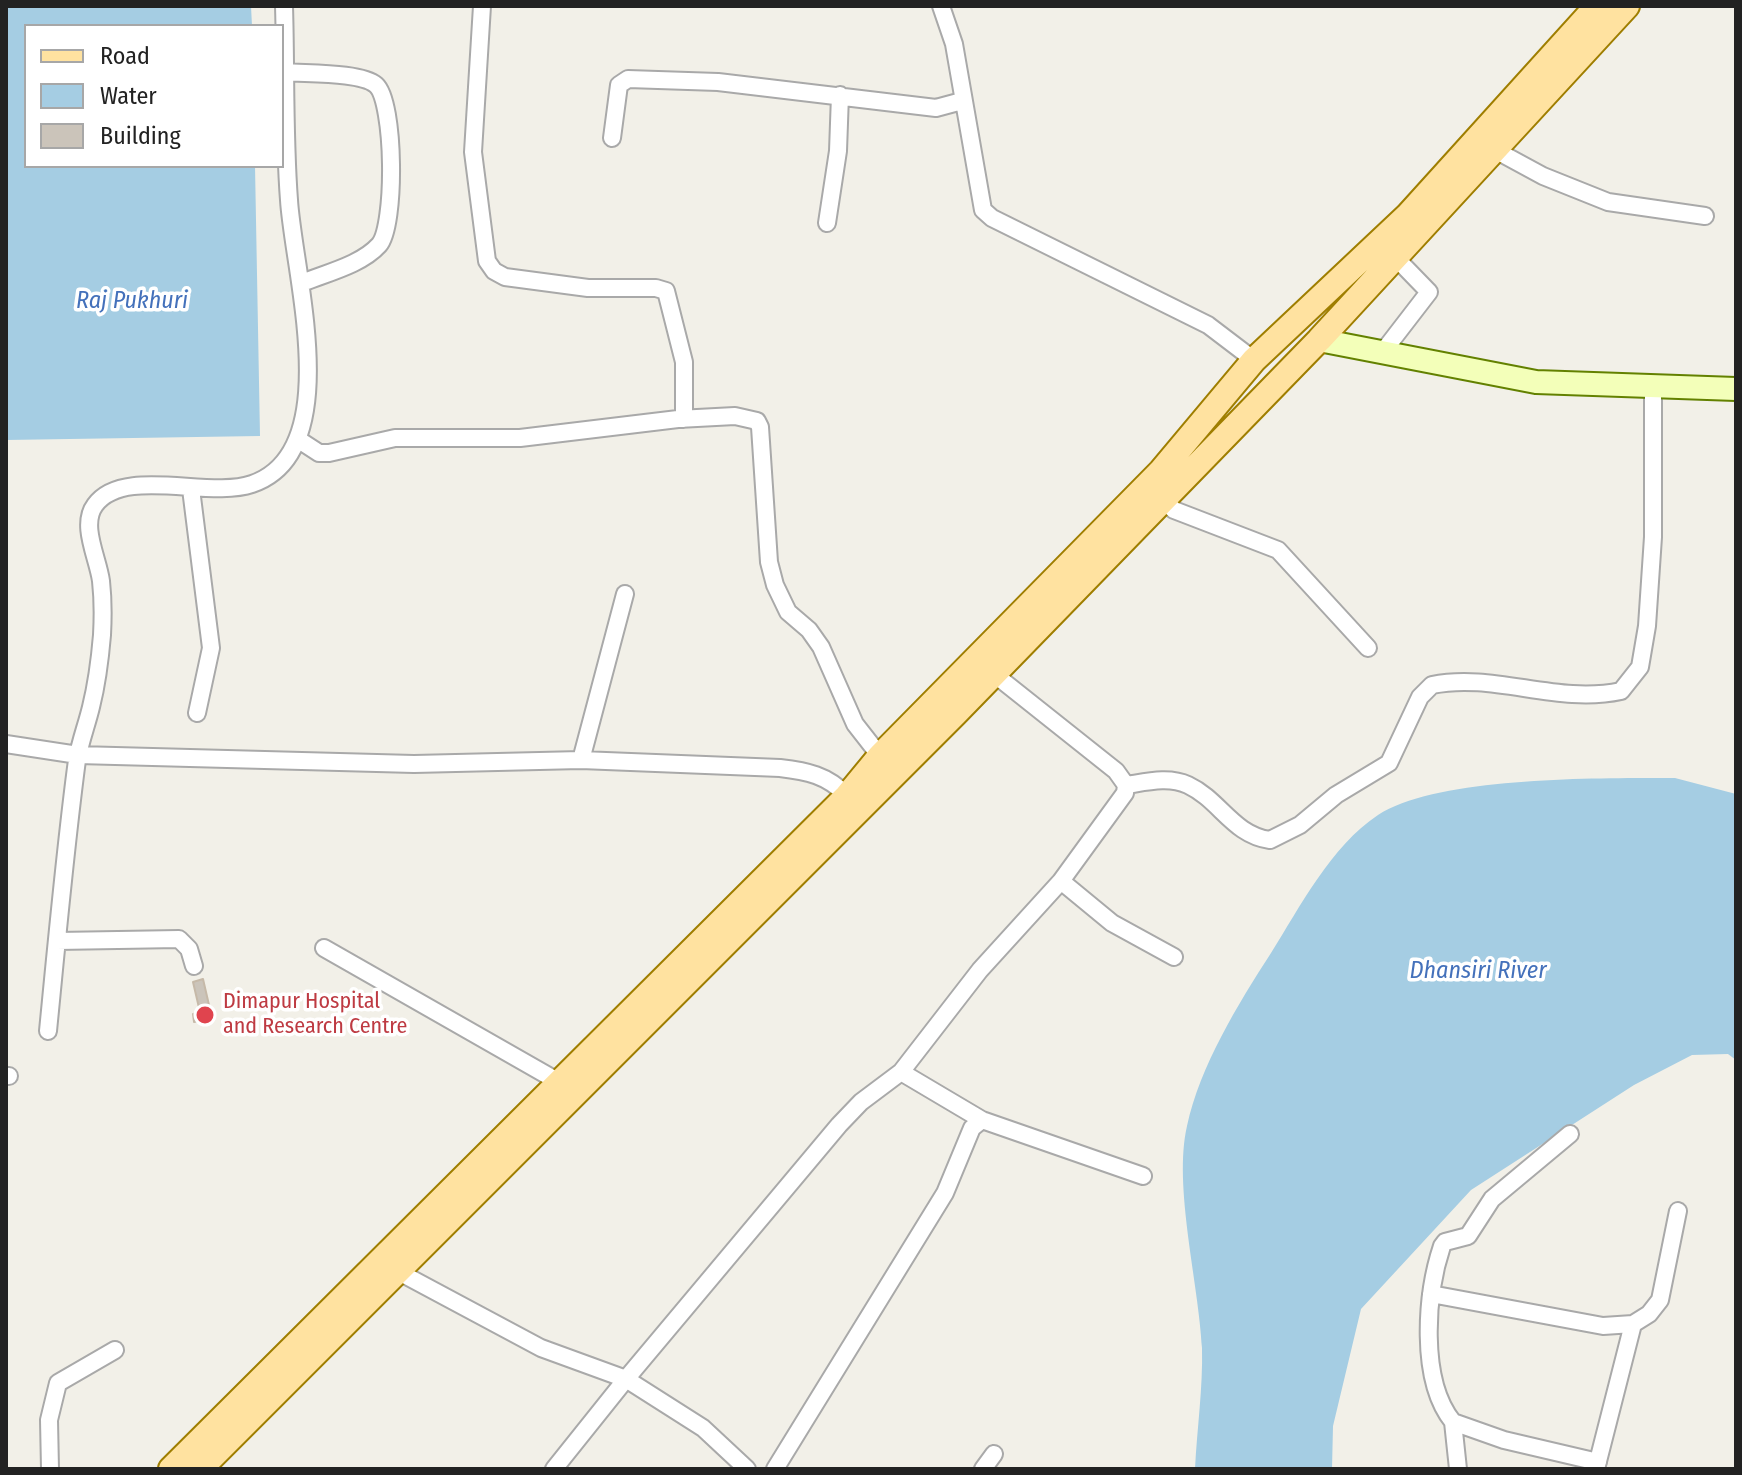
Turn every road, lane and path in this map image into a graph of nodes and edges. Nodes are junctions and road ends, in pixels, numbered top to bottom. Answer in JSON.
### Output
{"nodes":[{"id":1,"x":284,"y":6,"type":"edge"},
{"id":2,"x":482,"y":6,"type":"edge"},
{"id":3,"x":941,"y":6,"type":"edge"},
{"id":4,"x":1597,"y":6,"type":"edge"},
{"id":5,"x":1627,"y":6,"type":"edge"},
{"id":6,"x":285,"y":72,"type":"junction"},
{"id":7,"x":840,"y":95,"type":"junction"},
{"id":8,"x":962,"y":101,"type":"junction"},
{"id":9,"x":612,"y":138,"type":"dead end"},
{"id":10,"x":1495,"y":150,"type":"junction"},
{"id":11,"x":1705,"y":216,"type":"dead end"},
{"id":12,"x":827,"y":223,"type":"dead end"},
{"id":13,"x":1396,"y":258,"type":"junction"},
{"id":14,"x":302,"y":283,"type":"junction"},
{"id":15,"x":1319,"y":340,"type":"junction"},
{"id":16,"x":1382,"y":353,"type":"junction"},
{"id":17,"x":1254,"y":360,"type":"junction"},
{"id":18,"x":1653,"y":386,"type":"junction"},
{"id":19,"x":1736,"y":389,"type":"edge"},
{"id":20,"x":684,"y":419,"type":"junction"},
{"id":21,"x":299,"y":440,"type":"junction"},
{"id":22,"x":191,"y":489,"type":"junction"},
{"id":23,"x":1163,"y":500,"type":"junction"},
{"id":24,"x":625,"y":594,"type":"dead end"},
{"id":25,"x":1368,"y":648,"type":"dead end"},
{"id":26,"x":994,"y":674,"type":"junction"},
{"id":27,"x":197,"y":713,"type":"dead end"},
{"id":28,"x":6,"y":744,"type":"edge"},
{"id":29,"x":78,"y":755,"type":"junction"},
{"id":30,"x":880,"y":756,"type":"junction"},
{"id":31,"x":581,"y":760,"type":"junction"},
{"id":32,"x":1126,"y":785,"type":"junction"},
{"id":33,"x":847,"y":796,"type":"junction"},
{"id":34,"x":1061,"y":881,"type":"junction"},
{"id":35,"x":57,"y":941,"type":"junction"},
{"id":36,"x":324,"y":948,"type":"dead end"},
{"id":37,"x":1174,"y":957,"type":"dead end"},
{"id":38,"x":194,"y":966,"type":"dead end"},
{"id":39,"x":48,"y":1031,"type":"dead end"},
{"id":40,"x":901,"y":1072,"type":"junction"},
{"id":41,"x":559,"y":1082,"type":"junction"},
{"id":42,"x":982,"y":1120,"type":"junction"},
{"id":43,"x":1570,"y":1134,"type":"dead end"},
{"id":44,"x":1143,"y":1176,"type":"dead end"},
{"id":45,"x":1678,"y":1211,"type":"dead end"},
{"id":46,"x":397,"y":1271,"type":"junction"},
{"id":47,"x":1431,"y":1294,"type":"junction"},
{"id":48,"x":1633,"y":1324,"type":"junction"},
{"id":49,"x":115,"y":1350,"type":"dead end"},
{"id":50,"x":626,"y":1379,"type":"junction"},
{"id":51,"x":1453,"y":1422,"type":"junction"},
{"id":52,"x":994,"y":1454,"type":"dead end"},
{"id":53,"x":1597,"y":1465,"type":"edge"},
{"id":54,"x":50,"y":1469,"type":"edge"},
{"id":55,"x":171,"y":1469,"type":"edge"},
{"id":56,"x":200,"y":1469,"type":"edge"},
{"id":57,"x":554,"y":1469,"type":"edge"},
{"id":58,"x":747,"y":1469,"type":"edge"},
{"id":59,"x":775,"y":1469,"type":"edge"},
{"id":60,"x":983,"y":1469,"type":"edge"},
{"id":61,"x":1458,"y":1469,"type":"edge"}],
"edges":[{"from":1,"to":6,"type":"street"},
{"from":2,"to":20,"type":"street"},
{"from":3,"to":8,"type":"street"},
{"from":4,"to":17,"type":"main road"},
{"from":5,"to":10,"type":"main road"},
{"from":6,"to":14,"type":"street"},
{"from":6,"to":14,"type":"street"},
{"from":7,"to":8,"type":"street"},
{"from":7,"to":9,"type":"street"},
{"from":7,"to":12,"type":"street"},
{"from":8,"to":17,"type":"street"},
{"from":10,"to":11,"type":"street"},
{"from":10,"to":13,"type":"main road"},
{"from":13,"to":15,"type":"main road"},
{"from":13,"to":16,"type":"street"},
{"from":14,"to":21,"type":"street"},
{"from":15,"to":16,"type":"street"},
{"from":15,"to":23,"type":"main road"},
{"from":16,"to":18,"type":"street"},
{"from":17,"to":30,"type":"main road"},
{"from":18,"to":19,"type":"street"},
{"from":18,"to":32,"type":"street"},
{"from":20,"to":21,"type":"street"},
{"from":20,"to":30,"type":"street"},
{"from":21,"to":22,"type":"street"},
{"from":22,"to":27,"type":"street"},
{"from":22,"to":29,"type":"street"},
{"from":23,"to":25,"type":"street"},
{"from":23,"to":26,"type":"main road"},
{"from":24,"to":31,"type":"street"},
{"from":26,"to":32,"type":"street"},
{"from":26,"to":46,"type":"main road"},
{"from":28,"to":29,"type":"street"},
{"from":29,"to":31,"type":"street"},
{"from":29,"to":35,"type":"street"},
{"from":30,"to":33,"type":"main road"},
{"from":31,"to":33,"type":"street"},
{"from":32,"to":34,"type":"street"},
{"from":33,"to":41,"type":"main road"},
{"from":34,"to":37,"type":"street"},
{"from":34,"to":40,"type":"street"},
{"from":35,"to":38,"type":"street"},
{"from":35,"to":39,"type":"street"},
{"from":36,"to":41,"type":"street"},
{"from":40,"to":42,"type":"street"},
{"from":40,"to":50,"type":"street"},
{"from":41,"to":55,"type":"main road"},
{"from":42,"to":44,"type":"street"},
{"from":42,"to":59,"type":"street"},
{"from":43,"to":47,"type":"street"},
{"from":45,"to":48,"type":"street"},
{"from":46,"to":50,"type":"street"},
{"from":46,"to":56,"type":"main road"},
{"from":47,"to":48,"type":"street"},
{"from":47,"to":51,"type":"street"},
{"from":48,"to":53,"type":"street"},
{"from":49,"to":54,"type":"street"},
{"from":50,"to":57,"type":"street"},
{"from":50,"to":58,"type":"street"},
{"from":51,"to":53,"type":"street"},
{"from":51,"to":61,"type":"street"},
{"from":52,"to":60,"type":"street"}]}
